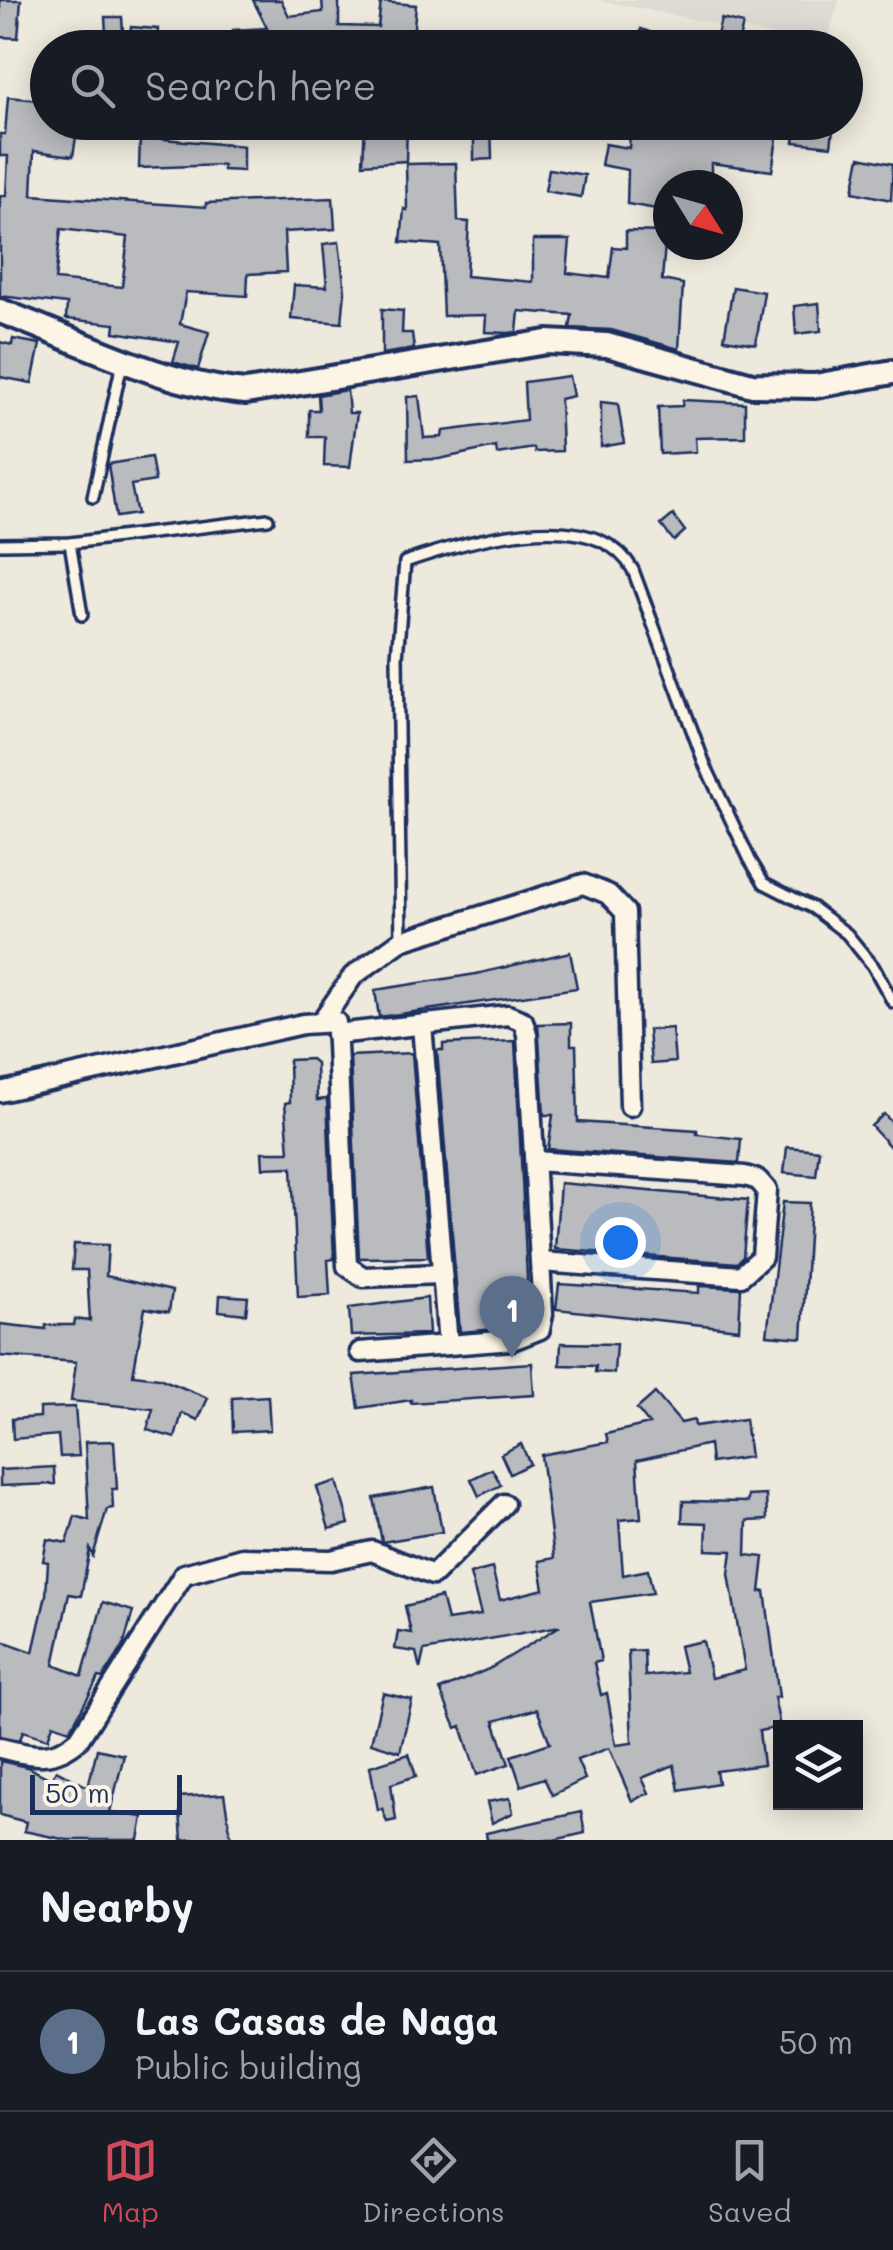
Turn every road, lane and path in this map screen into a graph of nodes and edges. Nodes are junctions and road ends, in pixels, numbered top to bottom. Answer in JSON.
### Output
{"nodes":[{"id":1,"x":0,"y":310,"type":"edge"},
{"id":2,"x":123,"y":357,"type":"junction"},
{"id":3,"x":893,"y":372,"type":"edge"},
{"id":4,"x":93,"y":497,"type":"dead end"},
{"id":5,"x":268,"y":518,"type":"dead end"},
{"id":6,"x":70,"y":543,"type":"junction"},
{"id":7,"x":0,"y":544,"type":"edge"},
{"id":8,"x":82,"y":615,"type":"dead end"},
{"id":9,"x":401,"y":941,"type":"junction"},
{"id":10,"x":893,"y":1002,"type":"edge"},
{"id":11,"x":422,"y":1025,"type":"junction"},
{"id":12,"x":331,"y":1026,"type":"junction"},
{"id":13,"x":0,"y":1092,"type":"edge"},
{"id":14,"x":630,"y":1106,"type":"dead end"},
{"id":15,"x":535,"y":1161,"type":"junction"},
{"id":16,"x":540,"y":1262,"type":"junction"},
{"id":17,"x":441,"y":1274,"type":"junction"},
{"id":18,"x":448,"y":1345,"type":"junction"},
{"id":19,"x":360,"y":1352,"type":"dead end"},
{"id":20,"x":504,"y":1504,"type":"dead end"},
{"id":21,"x":0,"y":1748,"type":"edge"}],
"edges":[{"from":1,"to":2,"type":"street"},
{"from":2,"to":3,"type":"street"},
{"from":2,"to":4,"type":"lane"},
{"from":5,"to":6,"type":"lane"},
{"from":6,"to":7,"type":"lane"},
{"from":6,"to":8,"type":"lane"},
{"from":9,"to":10,"type":"lane"},
{"from":9,"to":12,"type":"street"},
{"from":9,"to":14,"type":"street"},
{"from":11,"to":12,"type":"street"},
{"from":11,"to":15,"type":"street"},
{"from":11,"to":17,"type":"street"},
{"from":12,"to":13,"type":"street"},
{"from":12,"to":17,"type":"street"},
{"from":15,"to":16,"type":"street"},
{"from":15,"to":16,"type":"street"},
{"from":16,"to":18,"type":"street"},
{"from":17,"to":18,"type":"street"},
{"from":18,"to":19,"type":"street"},
{"from":20,"to":21,"type":"street"}]}
